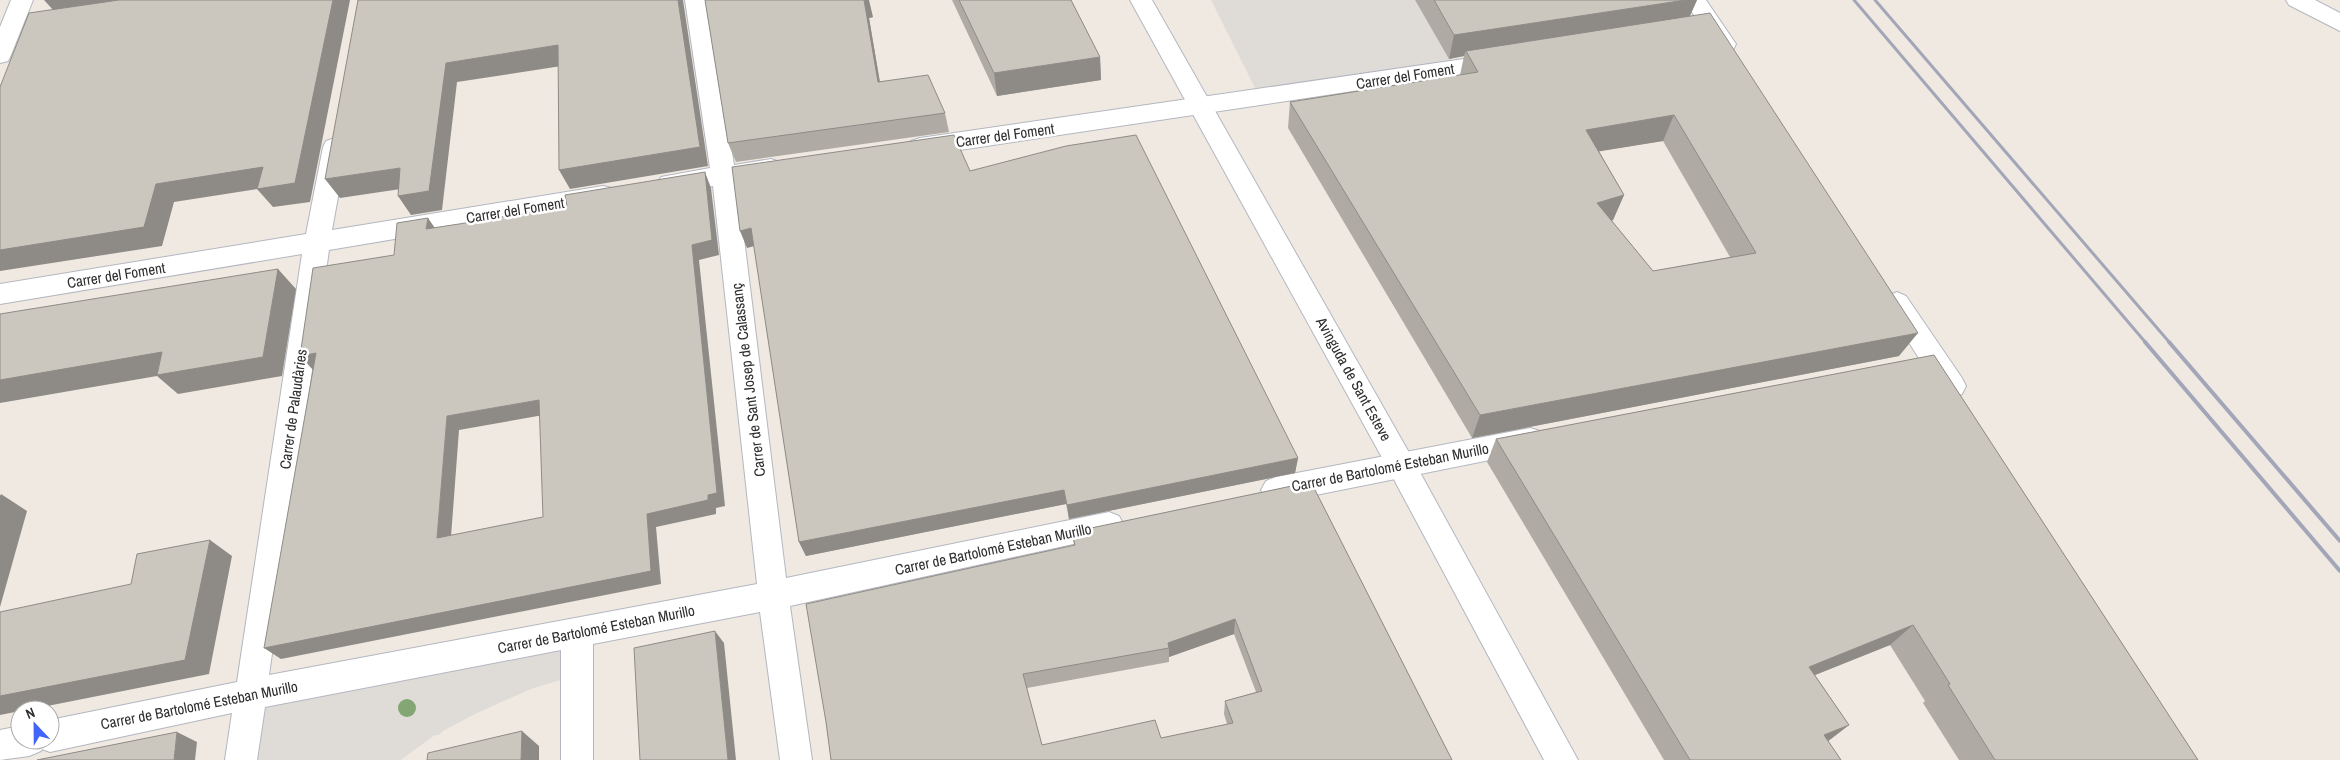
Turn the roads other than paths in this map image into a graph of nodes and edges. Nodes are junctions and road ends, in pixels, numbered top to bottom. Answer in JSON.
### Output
{"nodes":[{"id":1,"x":22,"y":0,"type":"edge"},
{"id":2,"x":696,"y":0,"type":"edge"},
{"id":3,"x":1141,"y":0,"type":"edge"},
{"id":4,"x":1695,"y":0,"type":"edge"},
{"id":5,"x":2297,"y":0,"type":"edge"},
{"id":6,"x":2340,"y":23,"type":"edge"},
{"id":7,"x":14,"y":28,"type":"edge"},
{"id":8,"x":0,"y":55,"type":"edge"},
{"id":9,"x":1523,"y":58,"type":"edge"},
{"id":10,"x":1741,"y":68,"type":"edge"},
{"id":11,"x":1200,"y":107,"type":"junction"},
{"id":12,"x":339,"y":122,"type":"edge"},
{"id":13,"x":900,"y":150,"type":"edge"},
{"id":14,"x":792,"y":165,"type":"edge"},
{"id":15,"x":724,"y":175,"type":"junction"},
{"id":16,"x":317,"y":243,"type":"junction"},
{"id":17,"x":1882,"y":281,"type":"edge"},
{"id":18,"x":0,"y":294,"type":"edge"},
{"id":19,"x":1937,"y":362,"type":"junction"},
{"id":20,"x":1910,"y":368,"type":"edge"},
{"id":21,"x":1965,"y":406,"type":"edge"},
{"id":22,"x":1558,"y":434,"type":"edge"},
{"id":23,"x":1401,"y":464,"type":"junction"},
{"id":24,"x":1251,"y":495,"type":"edge"},
{"id":25,"x":1134,"y":520,"type":"edge"},
{"id":26,"x":773,"y":595,"type":"junction"},
{"id":27,"x":577,"y":633,"type":"junction"},
{"id":28,"x":251,"y":694,"type":"junction"},
{"id":29,"x":60,"y":734,"type":"edge"},
{"id":30,"x":241,"y":760,"type":"edge"},
{"id":31,"x":577,"y":760,"type":"edge"},
{"id":32,"x":796,"y":760,"type":"edge"},
{"id":33,"x":1562,"y":760,"type":"edge"}],
"edges":[{"from":1,"to":7,"type":"street"},
{"from":2,"to":15,"type":"street","name":"Carrer de Sant Josep de Calassanç"},
{"from":3,"to":11,"type":"street","name":"Avinguda de Sant Esteve"},
{"from":4,"to":10,"type":"street"},
{"from":5,"to":6,"type":"street"},
{"from":7,"to":8,"type":"street"},
{"from":9,"to":11,"type":"street","name":"Carrer del Foment"},
{"from":11,"to":13,"type":"street","name":"Carrer del Foment"},
{"from":11,"to":23,"type":"street","name":"Avinguda de Sant Esteve"},
{"from":12,"to":16,"type":"street","name":"Carrer de Palaudàries"},
{"from":14,"to":15,"type":"street","name":"Carrer del Foment"},
{"from":15,"to":16,"type":"street","name":"Carrer del Foment"},
{"from":15,"to":26,"type":"street","name":"Carrer de Sant Josep de Calassanç"},
{"from":16,"to":18,"type":"street","name":"Carrer del Foment"},
{"from":16,"to":28,"type":"street","name":"Carrer de Palaudàries"},
{"from":17,"to":19,"type":"street"},
{"from":19,"to":20,"type":"street"},
{"from":19,"to":21,"type":"street"},
{"from":22,"to":23,"type":"street","name":"Carrer de Bartolomé Esteban Murillo"},
{"from":23,"to":24,"type":"street","name":"Carrer de Bartolomé Esteban Murillo"},
{"from":23,"to":33,"type":"street","name":"Avinguda de Sant Esteve"},
{"from":25,"to":26,"type":"street","name":"Carrer de Bartolomé Esteban Murillo"},
{"from":26,"to":27,"type":"street","name":"Carrer de Bartolomé Esteban Murillo"},
{"from":26,"to":32,"type":"street","name":"Carrer de Sant Josep de Calassanç"},
{"from":27,"to":28,"type":"street","name":"Carrer de Bartolomé Esteban Murillo"},
{"from":27,"to":31,"type":"street"},
{"from":28,"to":29,"type":"street","name":"Carrer de Bartolomé Esteban Murillo"},
{"from":28,"to":30,"type":"street","name":"Carrer de Palaudàries"}]}
